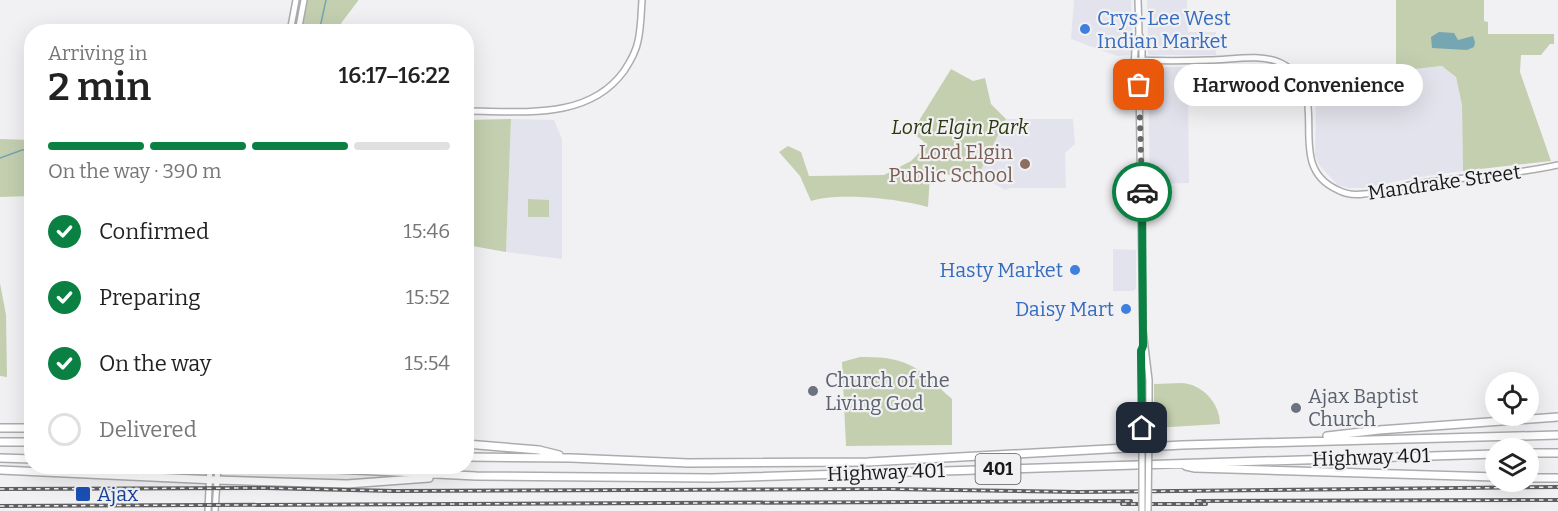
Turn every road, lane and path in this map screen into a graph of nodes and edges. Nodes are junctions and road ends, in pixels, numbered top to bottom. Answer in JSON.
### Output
{"nodes":[{"id":1,"x":296,"y":0,"type":"edge"},
{"id":2,"x":304,"y":0,"type":"edge"},
{"id":3,"x":642,"y":0,"type":"edge"},
{"id":4,"x":1137,"y":0,"type":"edge"},
{"id":5,"x":292,"y":24,"type":"edge"},
{"id":6,"x":300,"y":24,"type":"edge"},
{"id":7,"x":1139,"y":60,"type":"junction"},
{"id":8,"x":474,"y":111,"type":"edge"},
{"id":9,"x":1558,"y":165,"type":"edge"},
{"id":10,"x":1143,"y":346,"type":"junction"},
{"id":11,"x":1558,"y":417,"type":"edge"},
{"id":12,"x":0,"y":428,"type":"edge"},
{"id":13,"x":24,"y":428,"type":"edge"},
{"id":14,"x":1558,"y":435,"type":"edge"},
{"id":15,"x":0,"y":442,"type":"edge"},
{"id":16,"x":24,"y":442,"type":"edge"},
{"id":17,"x":1286,"y":442,"type":"junction"},
{"id":18,"x":474,"y":445,"type":"edge"},
{"id":19,"x":1539,"y":453,"type":"edge"},
{"id":20,"x":1558,"y":453,"type":"edge"},
{"id":21,"x":1485,"y":454,"type":"edge"},
{"id":22,"x":474,"y":457,"type":"edge"},
{"id":23,"x":0,"y":458,"type":"edge"},
{"id":24,"x":570,"y":458,"type":"junction"},
{"id":25,"x":24,"y":459,"type":"edge"},
{"id":26,"x":1175,"y":464,"type":"junction"},
{"id":27,"x":0,"y":470,"type":"edge"},
{"id":28,"x":24,"y":471,"type":"edge"},
{"id":29,"x":85,"y":474,"type":"edge"},
{"id":30,"x":211,"y":474,"type":"edge"},
{"id":31,"x":215,"y":474,"type":"edge"},
{"id":32,"x":436,"y":474,"type":"edge"},
{"id":33,"x":476,"y":476,"type":"junction"},
{"id":34,"x":1485,"y":477,"type":"edge"},
{"id":35,"x":1539,"y":478,"type":"edge"},
{"id":36,"x":1558,"y":478,"type":"edge"},
{"id":37,"x":212,"y":480,"type":"junction"},
{"id":38,"x":208,"y":511,"type":"edge"},
{"id":39,"x":215,"y":511,"type":"edge"},
{"id":40,"x":1142,"y":511,"type":"edge"},
{"id":41,"x":1148,"y":511,"type":"edge"}],
"edges":[{"from":1,"to":5,"type":"main road"},
{"from":2,"to":6,"type":"main road"},
{"from":3,"to":8,"type":"main road"},
{"from":4,"to":7,"type":"main road"},
{"from":7,"to":9,"type":"main road","name":"Mandrake Street"},
{"from":7,"to":10,"type":"main road"},
{"from":10,"to":40,"type":"main road","bridge":true},
{"from":10,"to":41,"type":"main road","bridge":true},
{"from":11,"to":17,"type":"highway"},
{"from":12,"to":13,"type":"highway"},
{"from":14,"to":17,"type":"highway","name":"Highway 401","number":"401"},
{"from":15,"to":16,"type":"highway"},
{"from":17,"to":24,"type":"highway","name":"Highway 401","number":"401"},
{"from":18,"to":24,"type":"highway"},
{"from":19,"to":20,"type":"highway"},
{"from":21,"to":26,"type":"highway","name":"Highway 401","number":"401"},
{"from":22,"to":24,"type":"highway","name":"Highway 401","number":"401"},
{"from":23,"to":25,"type":"highway"},
{"from":26,"to":33,"type":"highway","name":"Highway 401","number":"401"},
{"from":26,"to":34,"type":"highway"},
{"from":27,"to":28,"type":"highway"},
{"from":29,"to":37,"type":"highway"},
{"from":30,"to":37,"type":"main road"},
{"from":31,"to":37,"type":"main road"},
{"from":32,"to":33,"type":"highway","name":"Highway 401","number":"401"},
{"from":33,"to":37,"type":"highway"},
{"from":35,"to":36,"type":"highway"},
{"from":37,"to":38,"type":"main road"},
{"from":37,"to":39,"type":"main road"}]}
